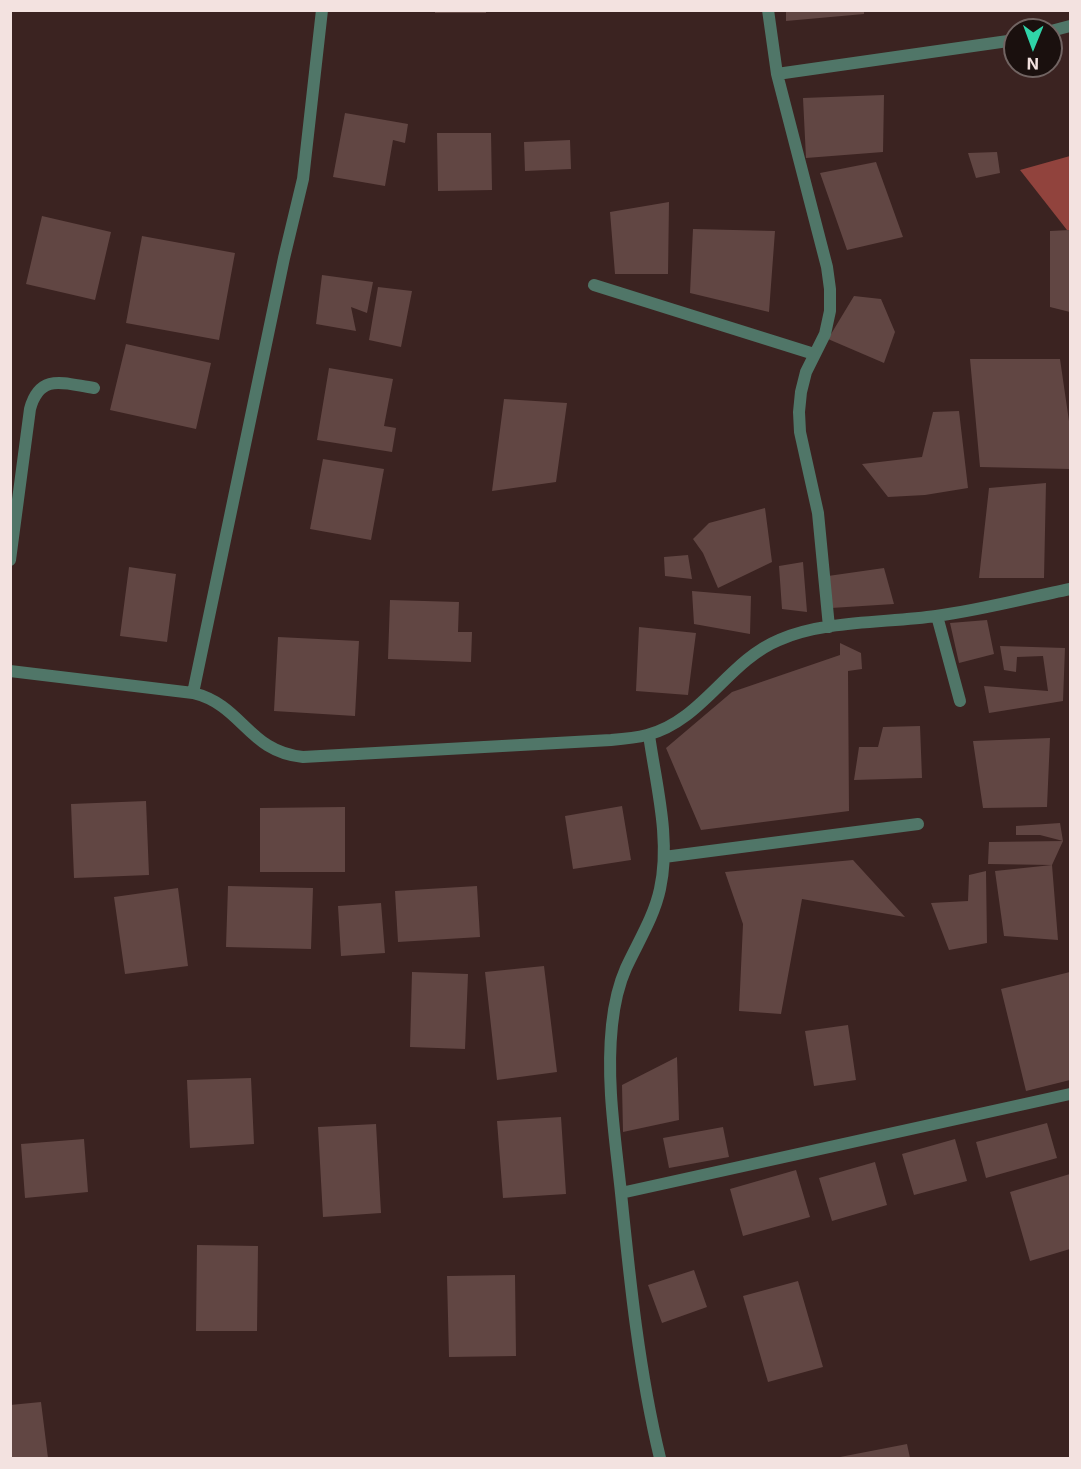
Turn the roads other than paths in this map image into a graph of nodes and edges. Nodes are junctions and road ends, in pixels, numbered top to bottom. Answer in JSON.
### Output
{"nodes":[{"id":1,"x":321,"y":10,"type":"edge"},
{"id":2,"x":768,"y":10,"type":"edge"},
{"id":3,"x":1003,"y":42,"type":"edge"},
{"id":4,"x":777,"y":74,"type":"junction"},
{"id":5,"x":594,"y":285,"type":"dead end"},
{"id":6,"x":814,"y":354,"type":"junction"},
{"id":7,"x":94,"y":388,"type":"dead end"},
{"id":8,"x":10,"y":560,"type":"edge"},
{"id":9,"x":1071,"y":590,"type":"edge"},
{"id":10,"x":938,"y":616,"type":"junction"},
{"id":11,"x":829,"y":627,"type":"junction"},
{"id":12,"x":10,"y":671,"type":"edge"},
{"id":13,"x":193,"y":693,"type":"junction"},
{"id":14,"x":960,"y":701,"type":"dead end"},
{"id":15,"x":649,"y":735,"type":"junction"},
{"id":16,"x":918,"y":824,"type":"dead end"},
{"id":17,"x":664,"y":857,"type":"junction"},
{"id":18,"x":1071,"y":1094,"type":"edge"},
{"id":19,"x":621,"y":1193,"type":"junction"},
{"id":20,"x":660,"y":1458,"type":"edge"}],
"edges":[{"from":1,"to":13,"type":"street"},
{"from":2,"to":4,"type":"street"},
{"from":3,"to":4,"type":"street"},
{"from":4,"to":6,"type":"street"},
{"from":5,"to":6,"type":"street"},
{"from":6,"to":11,"type":"street"},
{"from":7,"to":8,"type":"street"},
{"from":9,"to":10,"type":"street"},
{"from":10,"to":11,"type":"street"},
{"from":10,"to":14,"type":"street"},
{"from":11,"to":15,"type":"street"},
{"from":12,"to":13,"type":"street"},
{"from":13,"to":15,"type":"street"},
{"from":15,"to":17,"type":"street"},
{"from":16,"to":17,"type":"street"},
{"from":17,"to":19,"type":"street"},
{"from":18,"to":19,"type":"street"},
{"from":19,"to":20,"type":"street"}]}
